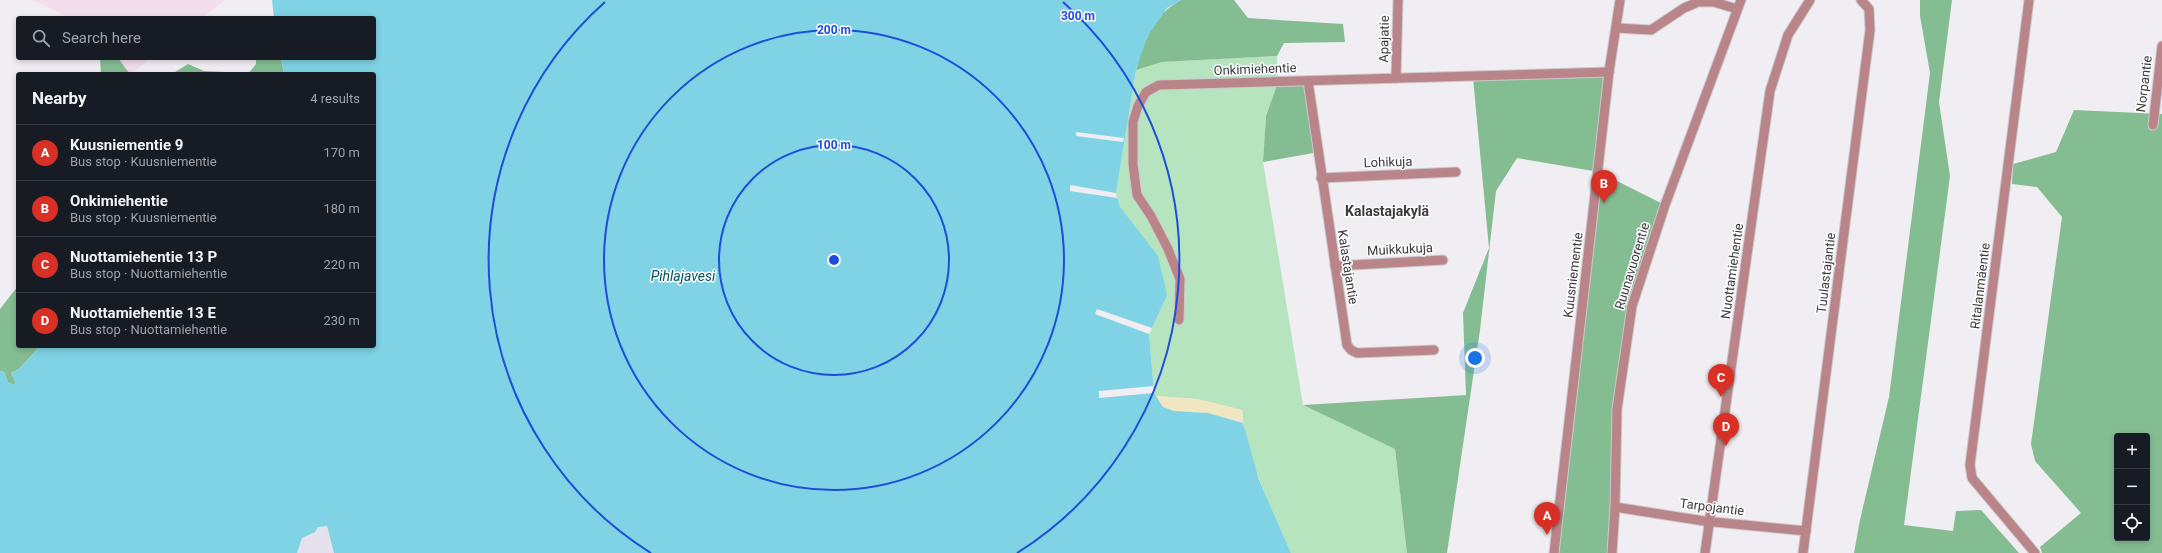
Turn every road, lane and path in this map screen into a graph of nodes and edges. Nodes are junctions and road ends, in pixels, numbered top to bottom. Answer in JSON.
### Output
{"nodes":[{"id":1,"x":1398,"y":0,"type":"edge"},
{"id":2,"x":1620,"y":0,"type":"edge"},
{"id":3,"x":1810,"y":0,"type":"edge"},
{"id":4,"x":1861,"y":0,"type":"edge"},
{"id":5,"x":2030,"y":0,"type":"edge"},
{"id":6,"x":1739,"y":4,"type":"edge"},
{"id":7,"x":1617,"y":28,"type":"junction"},
{"id":8,"x":2162,"y":46,"type":"edge"},
{"id":9,"x":1609,"y":72,"type":"junction"},
{"id":10,"x":1396,"y":78,"type":"junction"},
{"id":11,"x":1308,"y":81,"type":"junction"},
{"id":12,"x":2153,"y":125,"type":"dead end"},
{"id":13,"x":1456,"y":172,"type":"dead end"},
{"id":14,"x":1321,"y":178,"type":"junction"},
{"id":15,"x":1443,"y":260,"type":"dead end"},
{"id":16,"x":1335,"y":266,"type":"junction"},
{"id":17,"x":1178,"y":320,"type":"dead end"},
{"id":18,"x":1434,"y":350,"type":"dead end"},
{"id":19,"x":1615,"y":507,"type":"junction"},
{"id":20,"x":1710,"y":521,"type":"junction"},
{"id":21,"x":1806,"y":530,"type":"junction"},
{"id":22,"x":1554,"y":553,"type":"edge"},
{"id":23,"x":1612,"y":553,"type":"edge"},
{"id":24,"x":1705,"y":553,"type":"edge"},
{"id":25,"x":1803,"y":553,"type":"edge"},
{"id":26,"x":2035,"y":553,"type":"edge"}],
"edges":[{"from":1,"to":10,"type":"street","name":"Apajatie"},
{"from":2,"to":7,"type":"street","name":"Kuusniementie"},
{"from":3,"to":20,"type":"street","name":"Nuottamiehentie"},
{"from":4,"to":21,"type":"street","name":"Tuulastajantie"},
{"from":5,"to":26,"type":"street","name":"Ritalanmäentie"},
{"from":6,"to":7,"type":"street"},
{"from":6,"to":19,"type":"street","name":"Ruunavuorentie"},
{"from":7,"to":9,"type":"street","name":"Kuusniementie"},
{"from":8,"to":12,"type":"street","name":"Norpantie"},
{"from":9,"to":10,"type":"street","name":"Onkimiehentie"},
{"from":9,"to":22,"type":"street","name":"Kuusniementie"},
{"from":10,"to":11,"type":"street","name":"Onkimiehentie"},
{"from":11,"to":14,"type":"street","name":"Kalastajantie"},
{"from":11,"to":17,"type":"street","name":"Onkimiehentie"},
{"from":13,"to":14,"type":"street","name":"Lohikuja"},
{"from":14,"to":16,"type":"street","name":"Kalastajantie"},
{"from":15,"to":16,"type":"street","name":"Muikkukuja"},
{"from":16,"to":18,"type":"street","name":"Kalastajantie"},
{"from":19,"to":20,"type":"street","name":"Tarpojantie"},
{"from":19,"to":23,"type":"street","name":"Ruunavuorentie"},
{"from":20,"to":21,"type":"street","name":"Tarpojantie"},
{"from":20,"to":24,"type":"street","name":"Nuottamiehentie"},
{"from":21,"to":25,"type":"street","name":"Tuulastajantie"}]}
